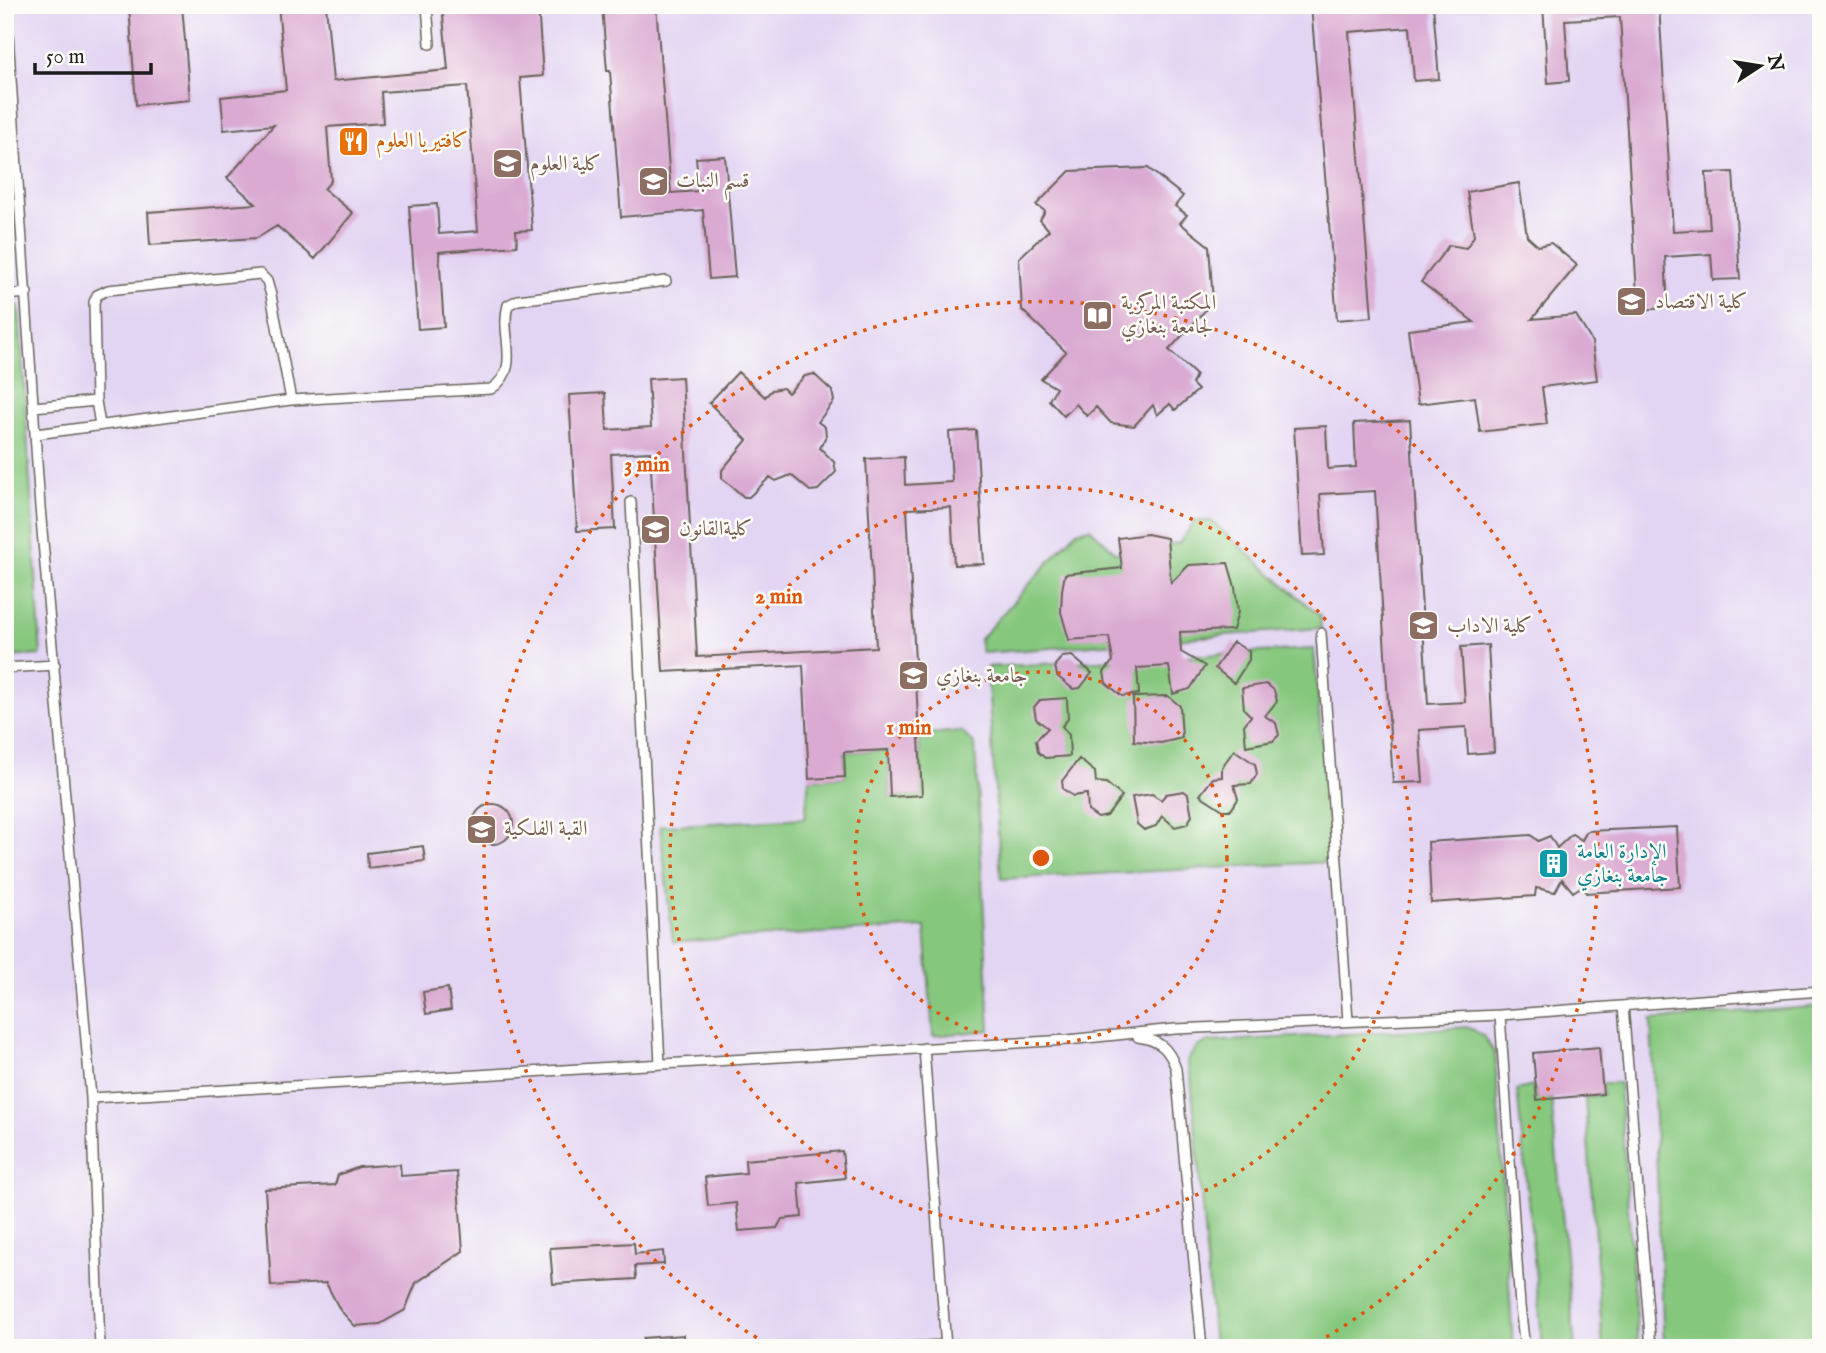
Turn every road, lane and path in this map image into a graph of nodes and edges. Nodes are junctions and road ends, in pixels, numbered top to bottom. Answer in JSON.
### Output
{"nodes":[{"id":1,"x":6,"y":5,"type":"edge"},
{"id":2,"x":427,"y":5,"type":"edge"},
{"id":3,"x":430,"y":44,"type":"dead end"},
{"id":4,"x":10,"y":120,"type":"edge"},
{"id":5,"x":666,"y":281,"type":"dead end"},
{"id":6,"x":27,"y":293,"type":"junction"},
{"id":7,"x":5,"y":295,"type":"edge"},
{"id":8,"x":291,"y":400,"type":"junction"},
{"id":9,"x":96,"y":401,"type":"junction"},
{"id":10,"x":34,"y":407,"type":"junction"},
{"id":11,"x":100,"y":425,"type":"junction"},
{"id":12,"x":36,"y":434,"type":"junction"},
{"id":13,"x":631,"y":502,"type":"dead end"},
{"id":14,"x":1321,"y":634,"type":"dead end"},
{"id":15,"x":55,"y":665,"type":"junction"},
{"id":16,"x":5,"y":668,"type":"edge"},
{"id":17,"x":1821,"y":991,"type":"edge"},
{"id":18,"x":1623,"y":1006,"type":"junction"},
{"id":19,"x":1500,"y":1014,"type":"junction"},
{"id":20,"x":1348,"y":1021,"type":"junction"},
{"id":21,"x":1125,"y":1035,"type":"junction"},
{"id":22,"x":924,"y":1048,"type":"junction"},
{"id":23,"x":660,"y":1064,"type":"junction"},
{"id":24,"x":91,"y":1098,"type":"junction"},
{"id":25,"x":945,"y":1346,"type":"edge"},
{"id":26,"x":100,"y":1348,"type":"edge"},
{"id":27,"x":891,"y":1348,"type":"edge"},
{"id":28,"x":1202,"y":1348,"type":"edge"},
{"id":29,"x":1525,"y":1348,"type":"edge"},
{"id":30,"x":1651,"y":1348,"type":"edge"}],
"edges":[{"from":1,"to":4,"type":"lane"},
{"from":2,"to":3,"type":"lane"},
{"from":4,"to":6,"type":"lane"},
{"from":5,"to":8,"type":"lane"},
{"from":6,"to":7,"type":"lane"},
{"from":6,"to":10,"type":"lane"},
{"from":8,"to":9,"type":"lane"},
{"from":8,"to":11,"type":"lane"},
{"from":9,"to":10,"type":"lane"},
{"from":9,"to":11,"type":"lane"},
{"from":10,"to":12,"type":"lane"},
{"from":11,"to":12,"type":"lane"},
{"from":12,"to":15,"type":"lane"},
{"from":13,"to":23,"type":"lane"},
{"from":14,"to":20,"type":"lane"},
{"from":15,"to":16,"type":"lane"},
{"from":15,"to":24,"type":"lane"},
{"from":17,"to":18,"type":"lane"},
{"from":18,"to":19,"type":"lane"},
{"from":18,"to":30,"type":"lane"},
{"from":19,"to":20,"type":"lane"},
{"from":19,"to":29,"type":"lane"},
{"from":20,"to":21,"type":"lane"},
{"from":21,"to":22,"type":"lane"},
{"from":21,"to":28,"type":"lane"},
{"from":22,"to":23,"type":"lane"},
{"from":22,"to":25,"type":"lane"},
{"from":23,"to":24,"type":"lane"},
{"from":24,"to":26,"type":"lane"},
{"from":25,"to":27,"type":"lane"}]}
